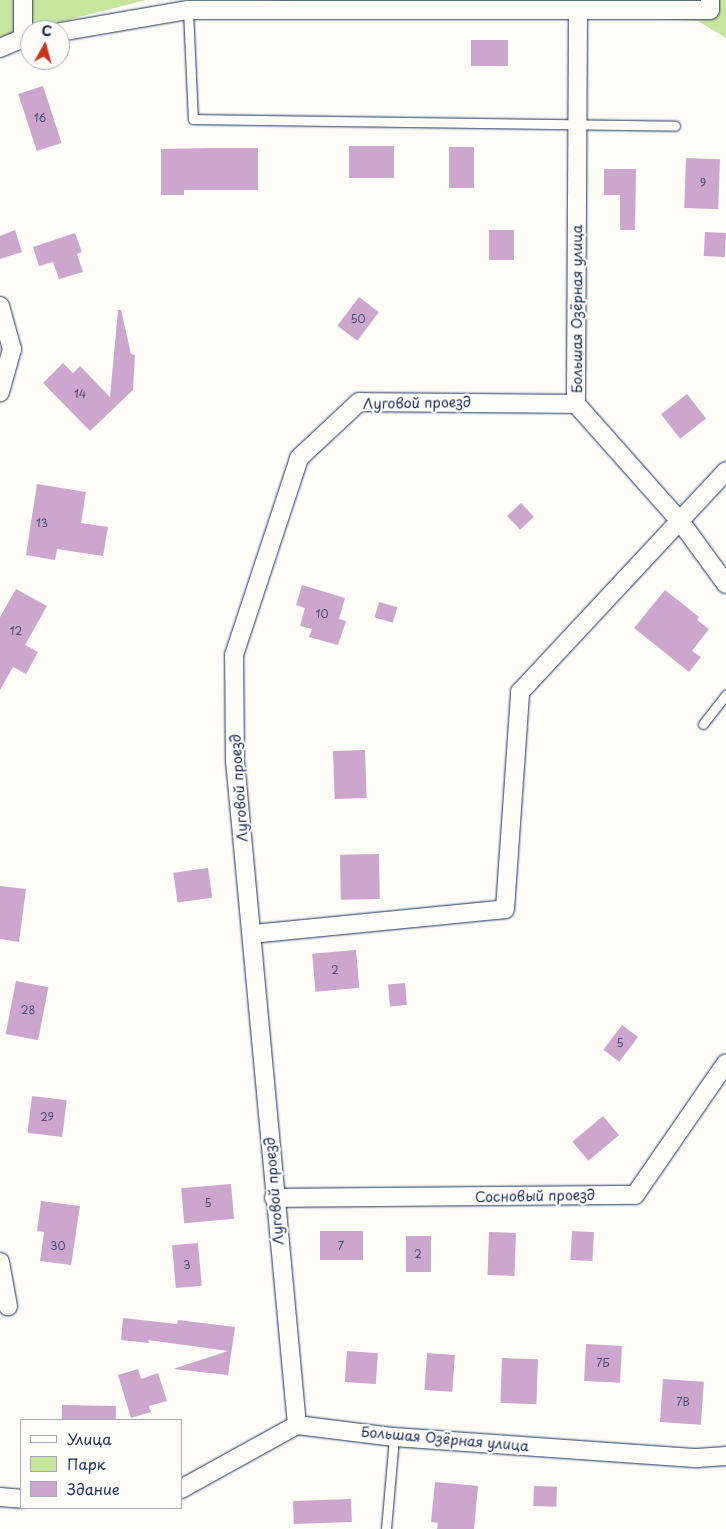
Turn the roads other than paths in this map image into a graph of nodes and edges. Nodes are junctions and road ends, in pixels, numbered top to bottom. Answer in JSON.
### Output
{"nodes":[{"id":1,"x":23,"y":0,"type":"edge"},
{"id":2,"x":710,"y":0,"type":"edge"},
{"id":3,"x":456,"y":4,"type":"edge"},
{"id":4,"x":188,"y":5,"type":"edge"},
{"id":5,"x":578,"y":10,"type":"junction"},
{"id":6,"x":25,"y":20,"type":"edge"},
{"id":7,"x":70,"y":30,"type":"edge"},
{"id":8,"x":20,"y":40,"type":"edge"},
{"id":9,"x":0,"y":48,"type":"edge"},
{"id":10,"x":577,"y":126,"type":"junction"},
{"id":11,"x":675,"y":126,"type":"dead end"},
{"id":12,"x":0,"y":306,"type":"edge"},
{"id":13,"x":0,"y":392,"type":"edge"},
{"id":14,"x":576,"y":404,"type":"junction"},
{"id":15,"x":726,"y":471,"type":"edge"},
{"id":16,"x":680,"y":521,"type":"junction"},
{"id":17,"x":726,"y":584,"type":"edge"},
{"id":18,"x":726,"y":695,"type":"edge"},
{"id":19,"x":703,"y":724,"type":"dead end"},
{"id":20,"x":252,"y":934,"type":"junction"},
{"id":21,"x":726,"y":1063,"type":"edge"},
{"id":22,"x":274,"y":1198,"type":"junction"},
{"id":23,"x":0,"y":1262,"type":"edge"},
{"id":24,"x":8,"y":1306,"type":"dead end"},
{"id":25,"x":297,"y":1425,"type":"junction"},
{"id":26,"x":394,"y":1437,"type":"junction"},
{"id":27,"x":726,"y":1456,"type":"edge"},
{"id":28,"x":182,"y":1488,"type":"edge"},
{"id":29,"x":0,"y":1497,"type":"edge"},
{"id":30,"x":20,"y":1499,"type":"edge"},
{"id":31,"x":386,"y":1529,"type":"edge"}],
"edges":[{"from":1,"to":6,"type":"street"},
{"from":2,"to":5,"type":"street"},
{"from":3,"to":4,"type":"street"},
{"from":3,"to":5,"type":"street"},
{"from":4,"to":7,"type":"street"},
{"from":4,"to":10,"type":"lane"},
{"from":5,"to":10,"type":"street","name":"Большая Озёрная улица"},
{"from":8,"to":9,"type":"street"},
{"from":10,"to":11,"type":"lane"},
{"from":10,"to":14,"type":"street","name":"Большая Озёрная улица"},
{"from":12,"to":13,"type":"street"},
{"from":14,"to":16,"type":"street","name":"Большая Озёрная улица"},
{"from":14,"to":20,"type":"street","name":"Луговой проезд"},
{"from":15,"to":16,"type":"street"},
{"from":16,"to":17,"type":"street","name":"Большая Озёрная улица"},
{"from":16,"to":20,"type":"street"},
{"from":18,"to":19,"type":"lane"},
{"from":20,"to":22,"type":"street","name":"Луговой проезд"},
{"from":21,"to":22,"type":"street","name":"Сосновый проезд"},
{"from":22,"to":25,"type":"street","name":"Луговой проезд"},
{"from":23,"to":24,"type":"street"},
{"from":25,"to":26,"type":"street","name":"Большая Озёрная улица"},
{"from":25,"to":28,"type":"street"},
{"from":26,"to":27,"type":"street","name":"Большая Озёрная улица"},
{"from":26,"to":31,"type":"lane"},
{"from":29,"to":30,"type":"street"}]}
